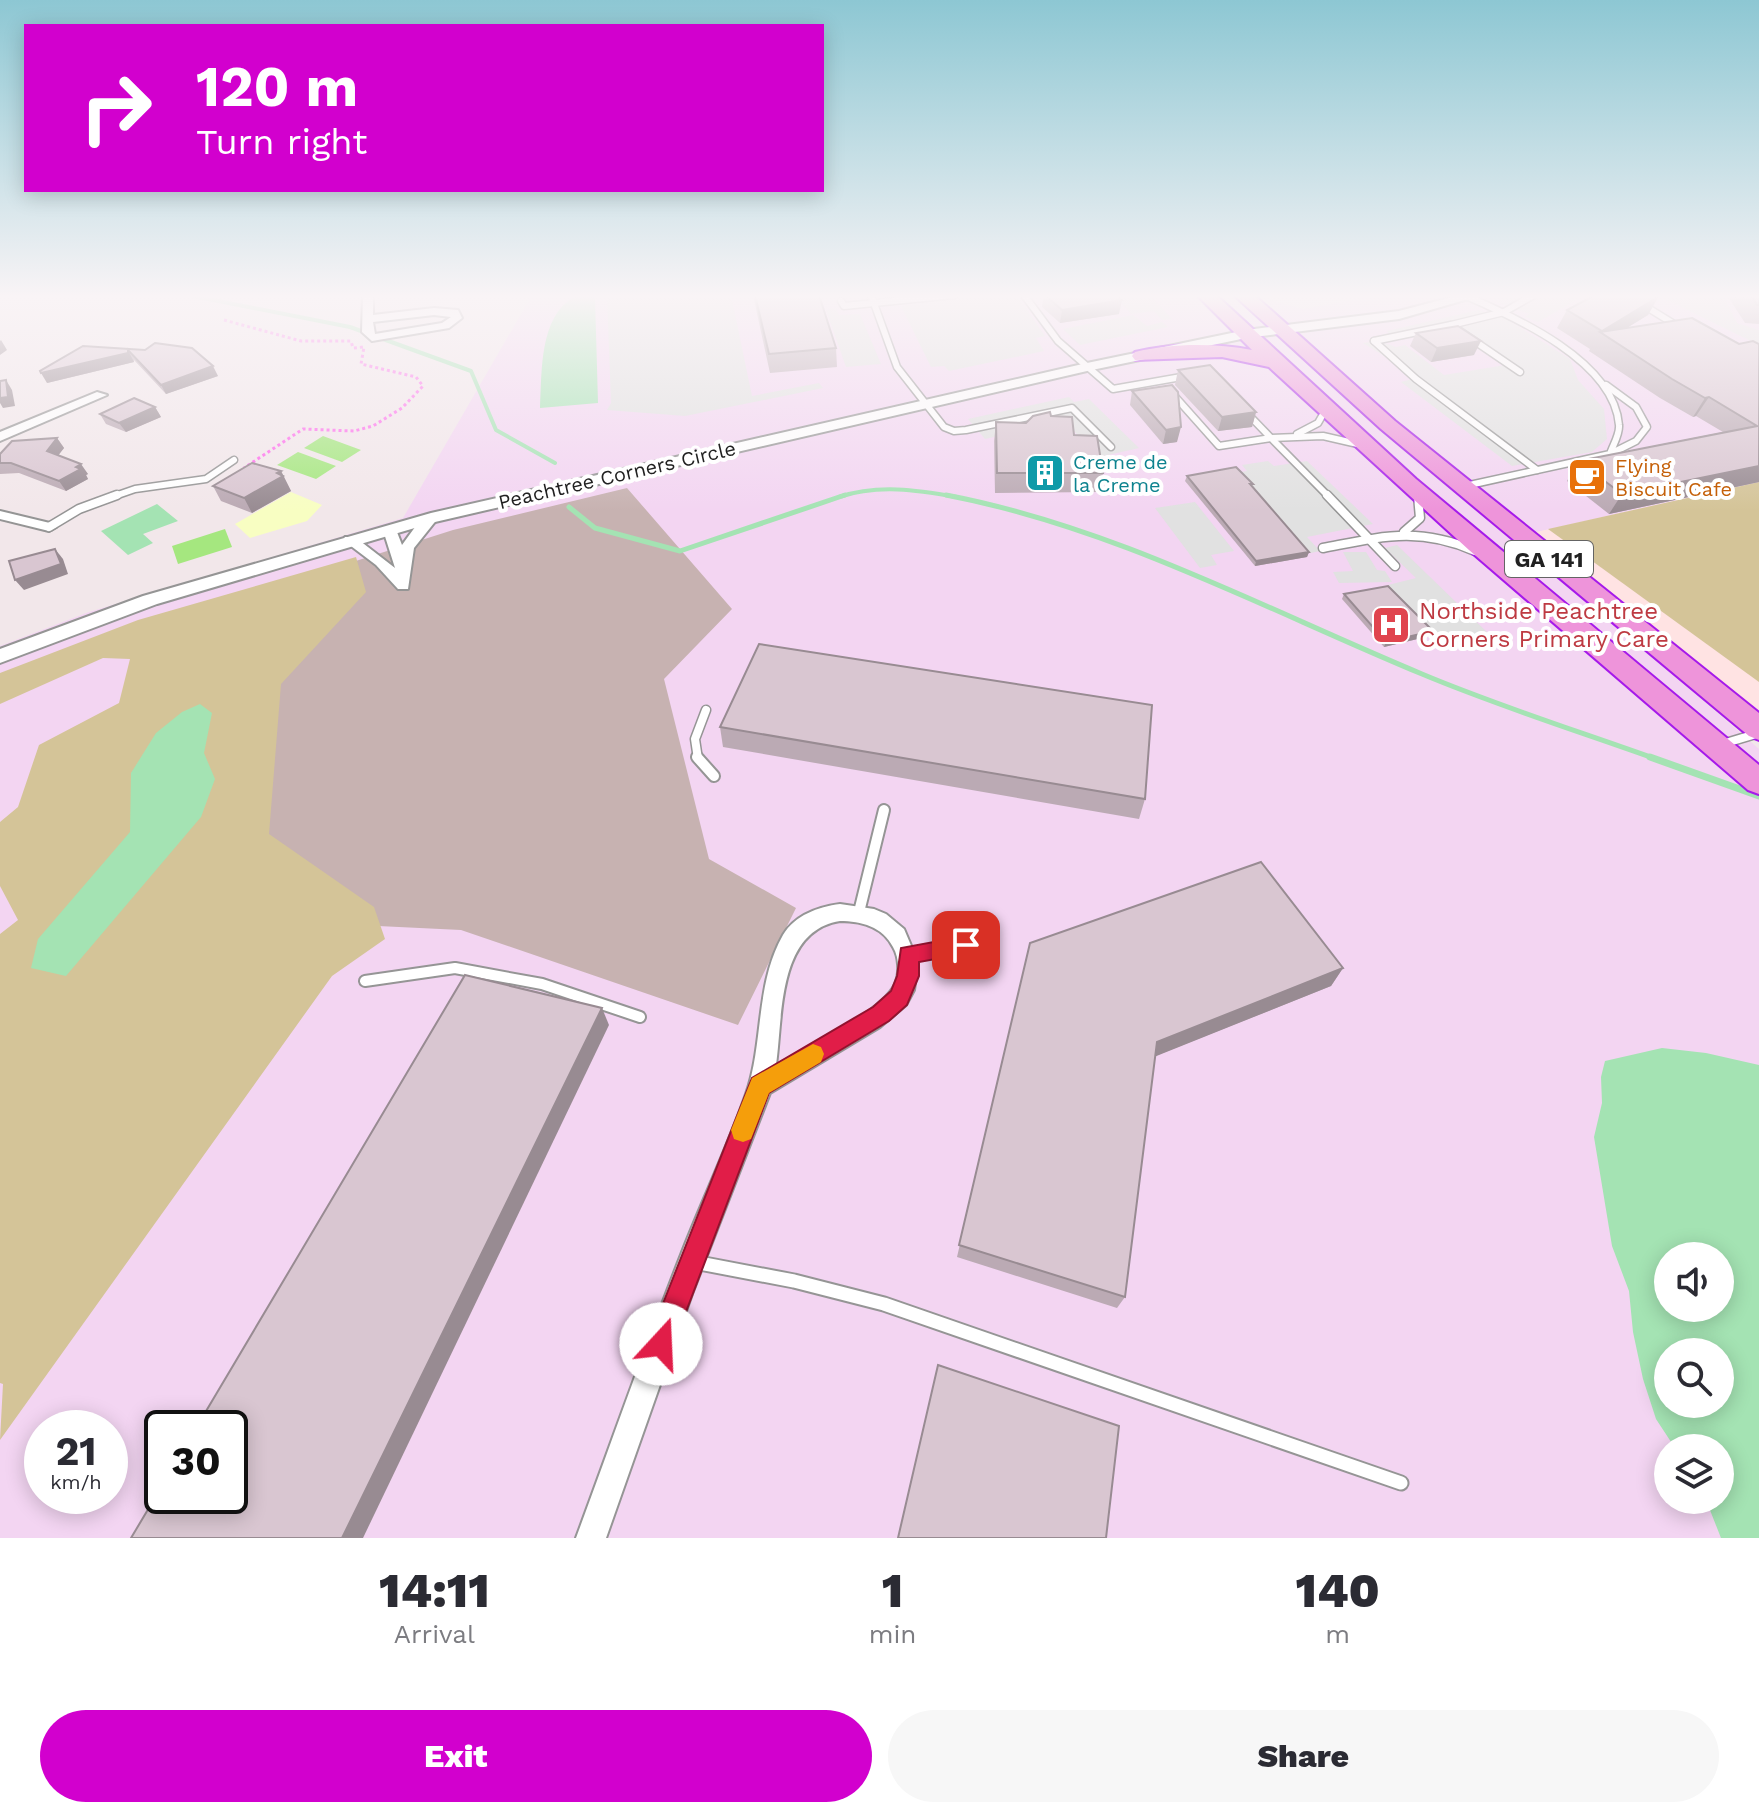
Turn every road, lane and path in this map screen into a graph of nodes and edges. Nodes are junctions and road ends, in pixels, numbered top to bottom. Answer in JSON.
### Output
{"nodes":[{"id":1,"x":373,"y":367,"type":"edge"},
{"id":2,"x":897,"y":367,"type":"edge"},
{"id":3,"x":1087,"y":367,"type":"joint"},
{"id":4,"x":1280,"y":367,"type":"edge"},
{"id":5,"x":1324,"y":367,"type":"edge"},
{"id":6,"x":1402,"y":367,"type":"edge"},
{"id":7,"x":1512,"y":367,"type":"edge"},
{"id":8,"x":1586,"y":367,"type":"edge"},
{"id":9,"x":1520,"y":372,"type":"dead end"},
{"id":10,"x":1192,"y":375,"type":"edge"},
{"id":11,"x":1160,"y":381,"type":"junction"},
{"id":12,"x":1601,"y":382,"type":"junction"},
{"id":13,"x":101,"y":395,"type":"dead end"},
{"id":14,"x":924,"y":404,"type":"junction"},
{"id":15,"x":1239,"y":405,"type":"edge"},
{"id":16,"x":1326,"y":409,"type":"junction"},
{"id":17,"x":1294,"y":435,"type":"junction"},
{"id":18,"x":0,"y":437,"type":"edge"},
{"id":19,"x":1271,"y":438,"type":"junction"},
{"id":20,"x":1366,"y":446,"type":"junction"},
{"id":21,"x":1111,"y":447,"type":"dead end"},
{"id":22,"x":1610,"y":454,"type":"junction"},
{"id":23,"x":234,"y":460,"type":"dead end"},
{"id":24,"x":1537,"y":470,"type":"junction"},
{"id":25,"x":234,"y":475,"type":"edge"},
{"id":26,"x":1462,"y":487,"type":"junction"},
{"id":27,"x":1418,"y":493,"type":"junction"},
{"id":28,"x":0,"y":515,"type":"edge"},
{"id":29,"x":431,"y":518,"type":"junction"},
{"id":30,"x":49,"y":527,"type":"joint"},
{"id":31,"x":390,"y":530,"type":"junction"},
{"id":32,"x":1404,"y":532,"type":"junction"},
{"id":33,"x":350,"y":540,"type":"junction"},
{"id":34,"x":1369,"y":541,"type":"junction"},
{"id":35,"x":1478,"y":546,"type":"junction"},
{"id":36,"x":1323,"y":548,"type":"dead end"},
{"id":37,"x":400,"y":563,"type":"junction"},
{"id":38,"x":1499,"y":564,"type":"junction"},
{"id":39,"x":1395,"y":566,"type":"dead end"},
{"id":40,"x":0,"y":656,"type":"edge"},
{"id":41,"x":706,"y":710,"type":"dead end"},
{"id":42,"x":1746,"y":741,"type":"edge"},
{"id":43,"x":714,"y":776,"type":"dead end"},
{"id":44,"x":1759,"y":782,"type":"edge"},
{"id":45,"x":884,"y":810,"type":"dead end"},
{"id":46,"x":859,"y":912,"type":"junction"},
{"id":47,"x":966,"y":945,"type":"dead end"},
{"id":48,"x":908,"y":955,"type":"junction"},
{"id":49,"x":365,"y":981,"type":"dead end"},
{"id":50,"x":640,"y":1017,"type":"dead end"},
{"id":51,"x":760,"y":1086,"type":"junction"},
{"id":52,"x":691,"y":1261,"type":"junction"},
{"id":53,"x":1401,"y":1483,"type":"dead end"},
{"id":54,"x":591,"y":1538,"type":"edge"}],
"edges":[{"from":1,"to":25,"type":"path"},
{"from":2,"to":14,"type":"lane"},
{"from":3,"to":11,"type":"lane"},
{"from":3,"to":14,"type":"street","name":"Peachtree Corners Circle"},
{"from":4,"to":16,"type":"highway","number":"GA 141"},
{"from":5,"to":26,"type":"highway","number":"GA 141"},
{"from":6,"to":24,"type":"lane"},
{"from":7,"to":9,"type":"lane"},
{"from":8,"to":12,"type":"lane"},
{"from":10,"to":11,"type":"lane"},
{"from":11,"to":19,"type":"lane"},
{"from":12,"to":22,"type":"lane"},
{"from":12,"to":22,"type":"lane"},
{"from":13,"to":18,"type":"street"},
{"from":14,"to":21,"type":"lane"},
{"from":14,"to":29,"type":"street","name":"Peachtree Corners Circle"},
{"from":15,"to":19,"type":"lane"},
{"from":16,"to":17,"type":"lane"},
{"from":16,"to":20,"type":"highway","number":"GA 141"},
{"from":17,"to":19,"type":"lane"},
{"from":17,"to":20,"type":"lane"},
{"from":19,"to":34,"type":"lane"},
{"from":20,"to":27,"type":"highway","number":"GA 141"},
{"from":22,"to":24,"type":"lane"},
{"from":23,"to":30,"type":"lane"},
{"from":24,"to":26,"type":"lane"},
{"from":26,"to":42,"type":"highway","number":"GA 141"},
{"from":27,"to":32,"type":"lane"},
{"from":27,"to":35,"type":"highway","number":"GA 141"},
{"from":28,"to":30,"type":"street"},
{"from":29,"to":31,"type":"street","name":"Peachtree Corners Circle"},
{"from":29,"to":37,"type":"street"},
{"from":31,"to":33,"type":"street","name":"Peachtree Corners Circle"},
{"from":31,"to":37,"type":"street"},
{"from":32,"to":34,"type":"lane"},
{"from":32,"to":38,"type":"lane"},
{"from":33,"to":37,"type":"street"},
{"from":33,"to":40,"type":"street","name":"Peachtree Corners Circle"},
{"from":34,"to":36,"type":"lane"},
{"from":34,"to":39,"type":"lane"},
{"from":35,"to":38,"type":"highway","number":"GA 141"},
{"from":35,"to":42,"type":"highway"},
{"from":38,"to":42,"type":"highway","number":"GA 141"},
{"from":41,"to":43,"type":"lane"},
{"from":42,"to":44,"type":"highway","number":"GA 141"},
{"from":45,"to":46,"type":"lane"},
{"from":46,"to":48,"type":"street"},
{"from":46,"to":51,"type":"street"},
{"from":47,"to":48,"type":"lane"},
{"from":48,"to":51,"type":"street"},
{"from":49,"to":50,"type":"lane"},
{"from":51,"to":52,"type":"street"},
{"from":52,"to":53,"type":"lane"},
{"from":52,"to":54,"type":"street"}]}
